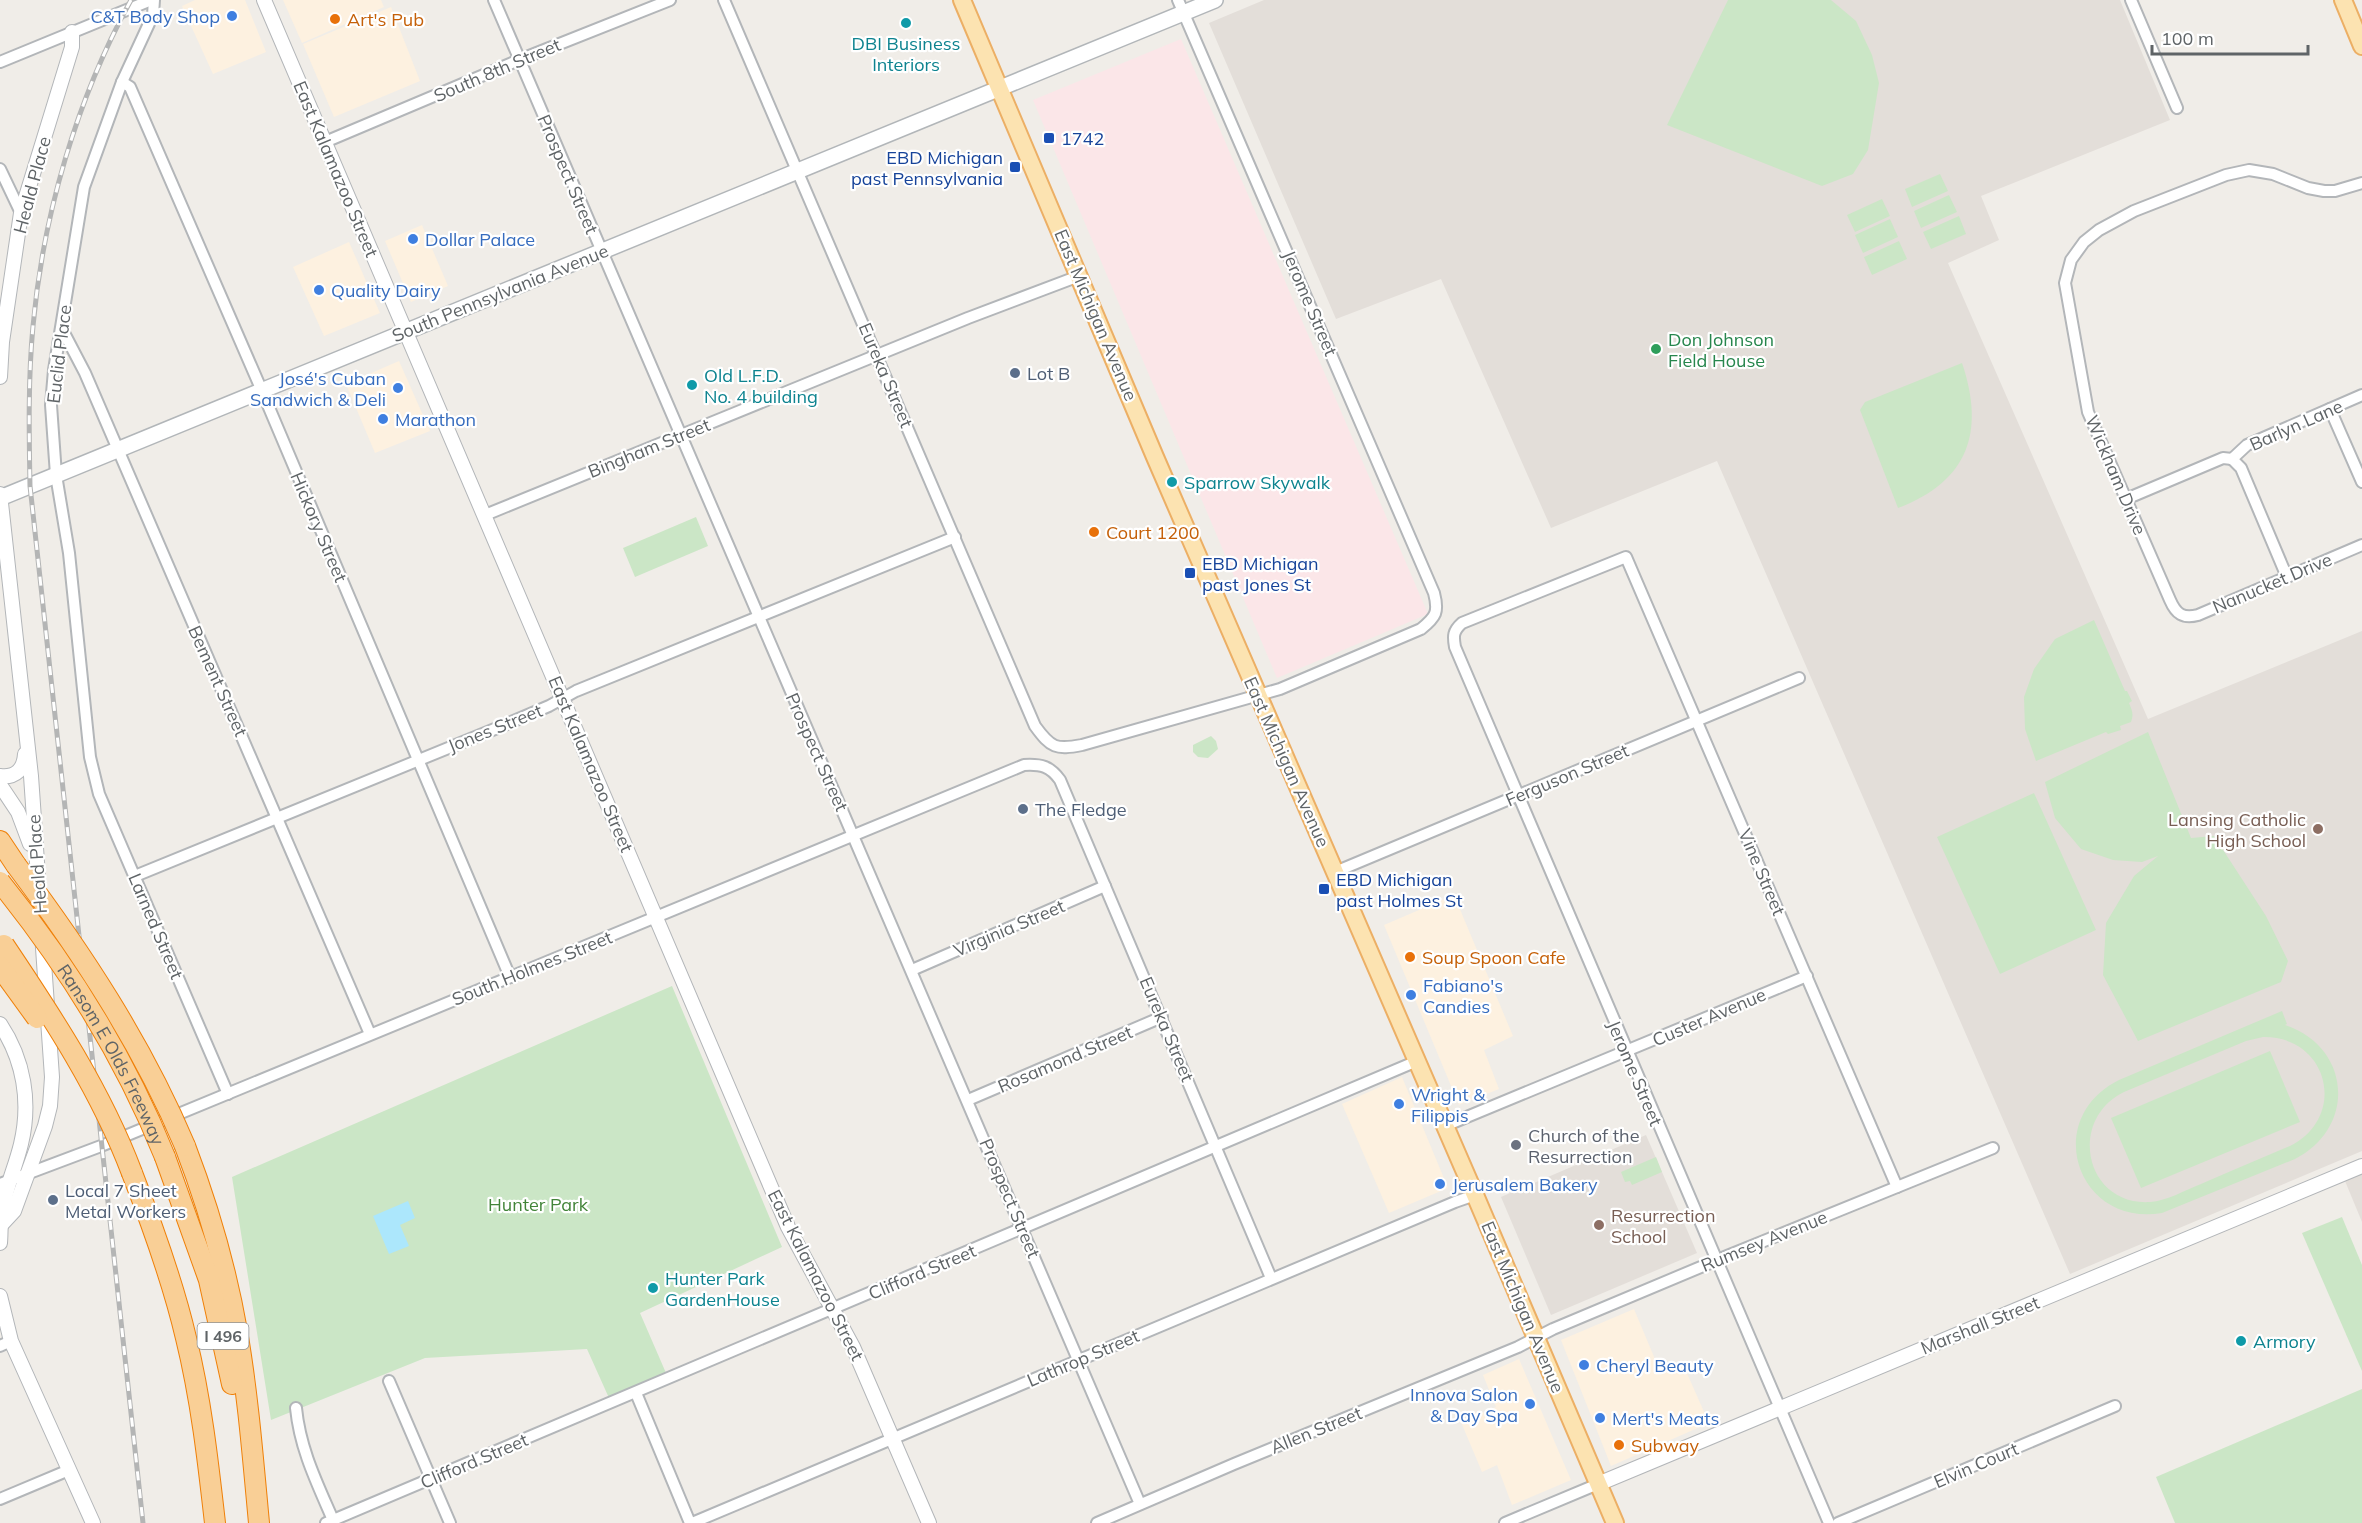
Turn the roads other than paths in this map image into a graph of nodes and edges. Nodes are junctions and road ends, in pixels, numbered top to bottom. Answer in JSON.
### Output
{"nodes":[{"id":1,"x":152,"y":0,"type":"edge"},
{"id":2,"x":264,"y":0,"type":"edge"},
{"id":3,"x":494,"y":0,"type":"edge"},
{"id":4,"x":670,"y":0,"type":"edge"},
{"id":5,"x":724,"y":0,"type":"edge"},
{"id":6,"x":962,"y":0,"type":"edge"},
{"id":7,"x":1215,"y":0,"type":"edge"},
{"id":8,"x":2131,"y":0,"type":"edge"},
{"id":9,"x":2343,"y":0,"type":"edge"},
{"id":10,"x":1181,"y":7,"type":"edge"},
{"id":11,"x":72,"y":32,"type":"junction"},
{"id":12,"x":2362,"y":46,"type":"edge"},
{"id":13,"x":519,"y":60,"type":"junction"},
{"id":14,"x":0,"y":62,"type":"edge"},
{"id":15,"x":123,"y":82,"type":"junction"},
{"id":16,"x":1000,"y":89,"type":"junction"},
{"id":17,"x":2177,"y":108,"type":"dead end"},
{"id":18,"x":325,"y":142,"type":"junction"},
{"id":19,"x":0,"y":169,"type":"edge"},
{"id":20,"x":798,"y":172,"type":"junction"},
{"id":21,"x":2362,"y":183,"type":"edge"},
{"id":22,"x":21,"y":213,"type":"junction"},
{"id":23,"x":601,"y":252,"type":"junction"},
{"id":24,"x":1079,"y":276,"type":"junction"},
{"id":25,"x":62,"y":329,"type":"junction"},
{"id":26,"x":406,"y":332,"type":"junction"},
{"id":27,"x":878,"y":356,"type":"junction"},
{"id":28,"x":0,"y":377,"type":"edge"},
{"id":29,"x":262,"y":391,"type":"junction"},
{"id":30,"x":2362,"y":395,"type":"edge"},
{"id":31,"x":2330,"y":409,"type":"junction"},
{"id":32,"x":680,"y":436,"type":"junction"},
{"id":33,"x":118,"y":450,"type":"junction"},
{"id":34,"x":2232,"y":459,"type":"junction"},
{"id":35,"x":56,"y":475,"type":"junction"},
{"id":36,"x":2362,"y":482,"type":"edge"},
{"id":37,"x":0,"y":497,"type":"edge"},
{"id":38,"x":2126,"y":499,"type":"junction"},
{"id":39,"x":485,"y":515,"type":"junction"},
{"id":40,"x":955,"y":537,"type":"junction"},
{"id":41,"x":2362,"y":545,"type":"edge"},
{"id":42,"x":2288,"y":577,"type":"junction"},
{"id":43,"x":758,"y":616,"type":"junction"},
{"id":44,"x":2181,"y":616,"type":"joint"},
{"id":45,"x":1462,"y":624,"type":"joint"},
{"id":46,"x":1798,"y":678,"type":"dead end"},
{"id":47,"x":1259,"y":697,"type":"junction"},
{"id":48,"x":562,"y":698,"type":"junction"},
{"id":49,"x":1697,"y":720,"type":"junction"},
{"id":50,"x":26,"y":746,"type":"junction"},
{"id":51,"x":90,"y":757,"type":"joint"},
{"id":52,"x":418,"y":759,"type":"junction"},
{"id":53,"x":0,"y":776,"type":"edge"},
{"id":54,"x":1060,"y":780,"type":"joint"},
{"id":55,"x":0,"y":785,"type":"edge"},
{"id":56,"x":1518,"y":795,"type":"junction"},
{"id":57,"x":277,"y":817,"type":"junction"},
{"id":58,"x":854,"y":835,"type":"junction"},
{"id":59,"x":0,"y":841,"type":"edge"},
{"id":60,"x":1335,"y":872,"type":"junction"},
{"id":61,"x":38,"y":876,"type":"junction"},
{"id":62,"x":135,"y":876,"type":"junction"},
{"id":63,"x":0,"y":882,"type":"edge"},
{"id":64,"x":1105,"y":886,"type":"junction"},
{"id":65,"x":657,"y":918,"type":"junction"},
{"id":66,"x":2,"y":942,"type":"edge"},
{"id":67,"x":0,"y":967,"type":"edge"},
{"id":68,"x":912,"y":970,"type":"junction"},
{"id":69,"x":1807,"y":976,"type":"junction"},
{"id":70,"x":510,"y":977,"type":"junction"},
{"id":71,"x":1162,"y":1017,"type":"junction"},
{"id":72,"x":0,"y":1024,"type":"edge"},
{"id":73,"x":370,"y":1034,"type":"junction"},
{"id":74,"x":1626,"y":1052,"type":"junction"},
{"id":75,"x":1417,"y":1061,"type":"junction"},
{"id":76,"x":228,"y":1094,"type":"junction"},
{"id":77,"x":968,"y":1100,"type":"junction"},
{"id":78,"x":1445,"y":1126,"type":"junction"},
{"id":79,"x":1216,"y":1146,"type":"junction"},
{"id":80,"x":1994,"y":1148,"type":"dead end"},
{"id":81,"x":2362,"y":1166,"type":"edge"},
{"id":82,"x":128,"y":1172,"type":"junction"},
{"id":83,"x":28,"y":1174,"type":"junction"},
{"id":84,"x":5,"y":1182,"type":"edge"},
{"id":85,"x":1897,"y":1187,"type":"junction"},
{"id":86,"x":1475,"y":1196,"type":"junction"},
{"id":87,"x":1,"y":1225,"type":"edge"},
{"id":88,"x":1023,"y":1229,"type":"junction"},
{"id":89,"x":0,"y":1243,"type":"edge"},
{"id":90,"x":1716,"y":1261,"type":"junction"},
{"id":91,"x":1271,"y":1278,"type":"junction"},
{"id":92,"x":0,"y":1296,"type":"edge"},
{"id":93,"x":834,"y":1309,"type":"junction"},
{"id":94,"x":1536,"y":1338,"type":"junction"},
{"id":95,"x":6,"y":1343,"type":"edge"},
{"id":96,"x":1079,"y":1360,"type":"junction"},
{"id":97,"x":389,"y":1381,"type":"dead end"},
{"id":98,"x":636,"y":1393,"type":"junction"},
{"id":99,"x":2115,"y":1406,"type":"dead end"},
{"id":100,"x":296,"y":1408,"type":"dead end"},
{"id":101,"x":1779,"y":1408,"type":"junction"},
{"id":102,"x":894,"y":1438,"type":"junction"},
{"id":103,"x":69,"y":1470,"type":"junction"},
{"id":104,"x":431,"y":1479,"type":"junction"},
{"id":105,"x":1598,"y":1484,"type":"junction"},
{"id":106,"x":0,"y":1499,"type":"edge"},
{"id":107,"x":1140,"y":1504,"type":"junction"},
{"id":108,"x":329,"y":1522,"type":"edge"},
{"id":109,"x":93,"y":1523,"type":"edge"},
{"id":110,"x":215,"y":1523,"type":"edge"},
{"id":111,"x":251,"y":1523,"type":"edge"},
{"id":112,"x":260,"y":1523,"type":"edge"},
{"id":113,"x":450,"y":1523,"type":"edge"},
{"id":114,"x":691,"y":1523,"type":"edge"},
{"id":115,"x":929,"y":1523,"type":"edge"},
{"id":116,"x":1097,"y":1523,"type":"edge"},
{"id":117,"x":1505,"y":1523,"type":"edge"},
{"id":118,"x":1614,"y":1523,"type":"edge"},
{"id":119,"x":1829,"y":1523,"type":"edge"},
{"id":120,"x":1838,"y":1523,"type":"edge"}],
"edges":[{"from":1,"to":11,"type":"street"},
{"from":1,"to":15,"type":"street","name":"Euclid Place"},
{"from":2,"to":18,"type":"street","name":"East Kalamazoo Street"},
{"from":3,"to":13,"type":"street","name":"Prospect Street"},
{"from":4,"to":13,"type":"street","name":"South 8th Street"},
{"from":5,"to":20,"type":"street","name":"Eureka Street"},
{"from":6,"to":16,"type":"main road","name":"East Michigan Avenue"},
{"from":7,"to":10,"type":"main road","name":"South Pennsylvania Avenue"},
{"from":8,"to":17,"type":"street"},
{"from":9,"to":12,"type":"main road"},
{"from":10,"to":16,"type":"main road","name":"South Pennsylvania Avenue"},
{"from":10,"to":47,"type":"street","name":"Jerome Street"},
{"from":11,"to":14,"type":"street"},
{"from":11,"to":22,"type":"street","name":"Heald Place"},
{"from":13,"to":18,"type":"street","name":"South 8th Street"},
{"from":13,"to":23,"type":"street","name":"Prospect Street"},
{"from":15,"to":25,"type":"street","name":"Euclid Place"},
{"from":15,"to":29,"type":"street","name":"Hickory Street"},
{"from":16,"to":20,"type":"main road","name":"South Pennsylvania Avenue"},
{"from":16,"to":24,"type":"main road","name":"East Michigan Avenue"},
{"from":18,"to":26,"type":"street","name":"East Kalamazoo Street"},
{"from":19,"to":22,"type":"street"},
{"from":20,"to":23,"type":"main road","name":"South Pennsylvania Avenue"},
{"from":20,"to":27,"type":"street","name":"Eureka Street"},
{"from":21,"to":38,"type":"street","name":"Wickham Drive"},
{"from":22,"to":28,"type":"street","name":"Heald Place"},
{"from":23,"to":26,"type":"main road","name":"South Pennsylvania Avenue"},
{"from":23,"to":32,"type":"street","name":"Prospect Street"},
{"from":24,"to":27,"type":"street","name":"Bingham Street"},
{"from":24,"to":47,"type":"main road","name":"East Michigan Avenue"},
{"from":25,"to":33,"type":"street","name":"Bement Street"},
{"from":25,"to":35,"type":"street","name":"Euclid Place"},
{"from":26,"to":29,"type":"main road","name":"South Pennsylvania Avenue"},
{"from":26,"to":39,"type":"street","name":"East Kalamazoo Street"},
{"from":27,"to":32,"type":"street","name":"Bingham Street"},
{"from":27,"to":40,"type":"street","name":"Eureka Street"},
{"from":29,"to":33,"type":"main road","name":"South Pennsylvania Avenue"},
{"from":29,"to":52,"type":"street","name":"Hickory Street"},
{"from":30,"to":31,"type":"street","name":"Barlyn Lane"},
{"from":31,"to":34,"type":"street","name":"Barlyn Lane"},
{"from":31,"to":36,"type":"street"},
{"from":32,"to":39,"type":"street","name":"Bingham Street"},
{"from":32,"to":43,"type":"street","name":"Prospect Street"},
{"from":33,"to":35,"type":"main road","name":"South Pennsylvania Avenue"},
{"from":33,"to":57,"type":"street","name":"Bement Street"},
{"from":34,"to":38,"type":"street"},
{"from":34,"to":42,"type":"street"},
{"from":35,"to":37,"type":"main road","name":"South Pennsylvania Avenue"},
{"from":35,"to":51,"type":"street","name":"Euclid Place"},
{"from":37,"to":50,"type":"street","name":"Heald Place"},
{"from":38,"to":44,"type":"street","name":"Wickham Drive"},
{"from":39,"to":48,"type":"street","name":"East Kalamazoo Street"},
{"from":40,"to":43,"type":"street","name":"Jones Street"},
{"from":40,"to":47,"type":"street","name":"Eureka Street"},
{"from":41,"to":42,"type":"street","name":"Nanucket Drive"},
{"from":42,"to":44,"type":"street","name":"Nanucket Drive"},
{"from":43,"to":48,"type":"street","name":"Jones Street"},
{"from":43,"to":58,"type":"street","name":"Prospect Street"},
{"from":45,"to":49,"type":"street","name":"Vine Street"},
{"from":45,"to":56,"type":"street","name":"Jerome Street"},
{"from":46,"to":49,"type":"street","name":"Ferguson Street"},
{"from":47,"to":60,"type":"main road","name":"East Michigan Avenue"},
{"from":48,"to":52,"type":"street","name":"Jones Street"},
{"from":48,"to":65,"type":"street","name":"East Kalamazoo Street"},
{"from":49,"to":56,"type":"street","name":"Ferguson Street"},
{"from":49,"to":69,"type":"street","name":"Vine Street"},
{"from":50,"to":53,"type":"street"},
{"from":50,"to":61,"type":"street","name":"Heald Place"},
{"from":51,"to":62,"type":"street","name":"Larned Street"},
{"from":52,"to":57,"type":"street","name":"Jones Street"},
{"from":52,"to":70,"type":"street","name":"Hickory Street"},
{"from":54,"to":58,"type":"street","name":"South Holmes Street"},
{"from":54,"to":64,"type":"street","name":"Eureka Street"},
{"from":55,"to":61,"type":"street"},
{"from":56,"to":60,"type":"street","name":"Ferguson Street"},
{"from":56,"to":74,"type":"street","name":"Jerome Street"},
{"from":57,"to":62,"type":"street","name":"Jones Street"},
{"from":57,"to":73,"type":"street","name":"Bement Street"},
{"from":58,"to":65,"type":"street","name":"South Holmes Street"},
{"from":58,"to":68,"type":"street","name":"Prospect Street"},
{"from":59,"to":112,"type":"highway","bridge":true},
{"from":60,"to":75,"type":"main road","name":"East Michigan Avenue"},
{"from":61,"to":83,"type":"street","name":"Heald Place"},
{"from":62,"to":76,"type":"street","name":"Larned Street"},
{"from":63,"to":111,"type":"highway","name":"Ransom E Olds Freeway","number":"I 496","bridge":true},
{"from":64,"to":68,"type":"street","name":"Virginia Street"},
{"from":64,"to":71,"type":"street","name":"Eureka Street"},
{"from":65,"to":70,"type":"street","name":"South Holmes Street"},
{"from":65,"to":93,"type":"street","name":"East Kalamazoo Street"},
{"from":66,"to":82,"type":"highway","name":"Ransom E Olds Freeway","number":"I 496","bridge":true},
{"from":67,"to":82,"type":"highway","bridge":true},
{"from":68,"to":77,"type":"street","name":"Prospect Street"},
{"from":69,"to":74,"type":"street","name":"Custer Avenue"},
{"from":69,"to":85,"type":"street","name":"Vine Street"},
{"from":70,"to":73,"type":"street","name":"South Holmes Street"},
{"from":71,"to":77,"type":"street","name":"Rosamond Street"},
{"from":71,"to":79,"type":"street","name":"Eureka Street"},
{"from":72,"to":84,"type":"street"},
{"from":73,"to":76,"type":"street","name":"South Holmes Street"},
{"from":74,"to":78,"type":"street","name":"Custer Avenue"},
{"from":74,"to":90,"type":"street","name":"Jerome Street"},
{"from":75,"to":78,"type":"main road","name":"East Michigan Avenue"},
{"from":75,"to":79,"type":"street","name":"Clifford Street"},
{"from":76,"to":83,"type":"street","name":"South Holmes Street"},
{"from":77,"to":88,"type":"street","name":"Prospect Street"},
{"from":78,"to":86,"type":"main road","name":"East Michigan Avenue"},
{"from":79,"to":88,"type":"street","name":"Clifford Street"},
{"from":79,"to":91,"type":"street","name":"Eureka Street"},
{"from":80,"to":85,"type":"street","name":"Rumsey Avenue"},
{"from":81,"to":101,"type":"street","name":"Marshall Street"},
{"from":82,"to":110,"type":"highway","name":"Ransom E Olds Freeway","number":"I 496"},
{"from":83,"to":84,"type":"street","name":"South Holmes Street"},
{"from":83,"to":87,"type":"street","name":"Heald Place"},
{"from":84,"to":87,"type":"street"},
{"from":85,"to":90,"type":"street","name":"Rumsey Avenue"},
{"from":86,"to":91,"type":"street","name":"Lathrop Street"},
{"from":86,"to":94,"type":"main road","name":"East Michigan Avenue"},
{"from":87,"to":89,"type":"street"},
{"from":88,"to":93,"type":"street","name":"Clifford Street"},
{"from":88,"to":96,"type":"street","name":"Prospect Street"},
{"from":90,"to":94,"type":"street","name":"Rumsey Avenue"},
{"from":90,"to":101,"type":"street","name":"Jerome Street"},
{"from":91,"to":96,"type":"street","name":"Lathrop Street"},
{"from":92,"to":95,"type":"street"},
{"from":93,"to":98,"type":"street","name":"Clifford Street"},
{"from":93,"to":102,"type":"street","name":"East Kalamazoo Street"},
{"from":94,"to":105,"type":"main road","name":"East Michigan Avenue"},
{"from":94,"to":107,"type":"street","name":"Allen Street"},
{"from":95,"to":103,"type":"street"},
{"from":96,"to":102,"type":"street","name":"Lathrop Street"},
{"from":96,"to":107,"type":"street","name":"Prospect Street"},
{"from":97,"to":104,"type":"street"},
{"from":98,"to":104,"type":"street","name":"Clifford Street"},
{"from":98,"to":114,"type":"street"},
{"from":99,"to":120,"type":"street","name":"Elvin Court"},
{"from":100,"to":108,"type":"street"},
{"from":101,"to":105,"type":"street","name":"Marshall Street"},
{"from":101,"to":119,"type":"street","name":"Jerome Street"},
{"from":102,"to":114,"type":"street","name":"Lathrop Street"},
{"from":102,"to":115,"type":"street","name":"East Kalamazoo Street"},
{"from":103,"to":106,"type":"street"},
{"from":103,"to":109,"type":"street"},
{"from":104,"to":108,"type":"street","name":"Clifford Street"},
{"from":104,"to":113,"type":"street"},
{"from":105,"to":117,"type":"street"},
{"from":105,"to":118,"type":"main road","name":"East Michigan Avenue"},
{"from":107,"to":116,"type":"street","name":"Allen Street"}]}
